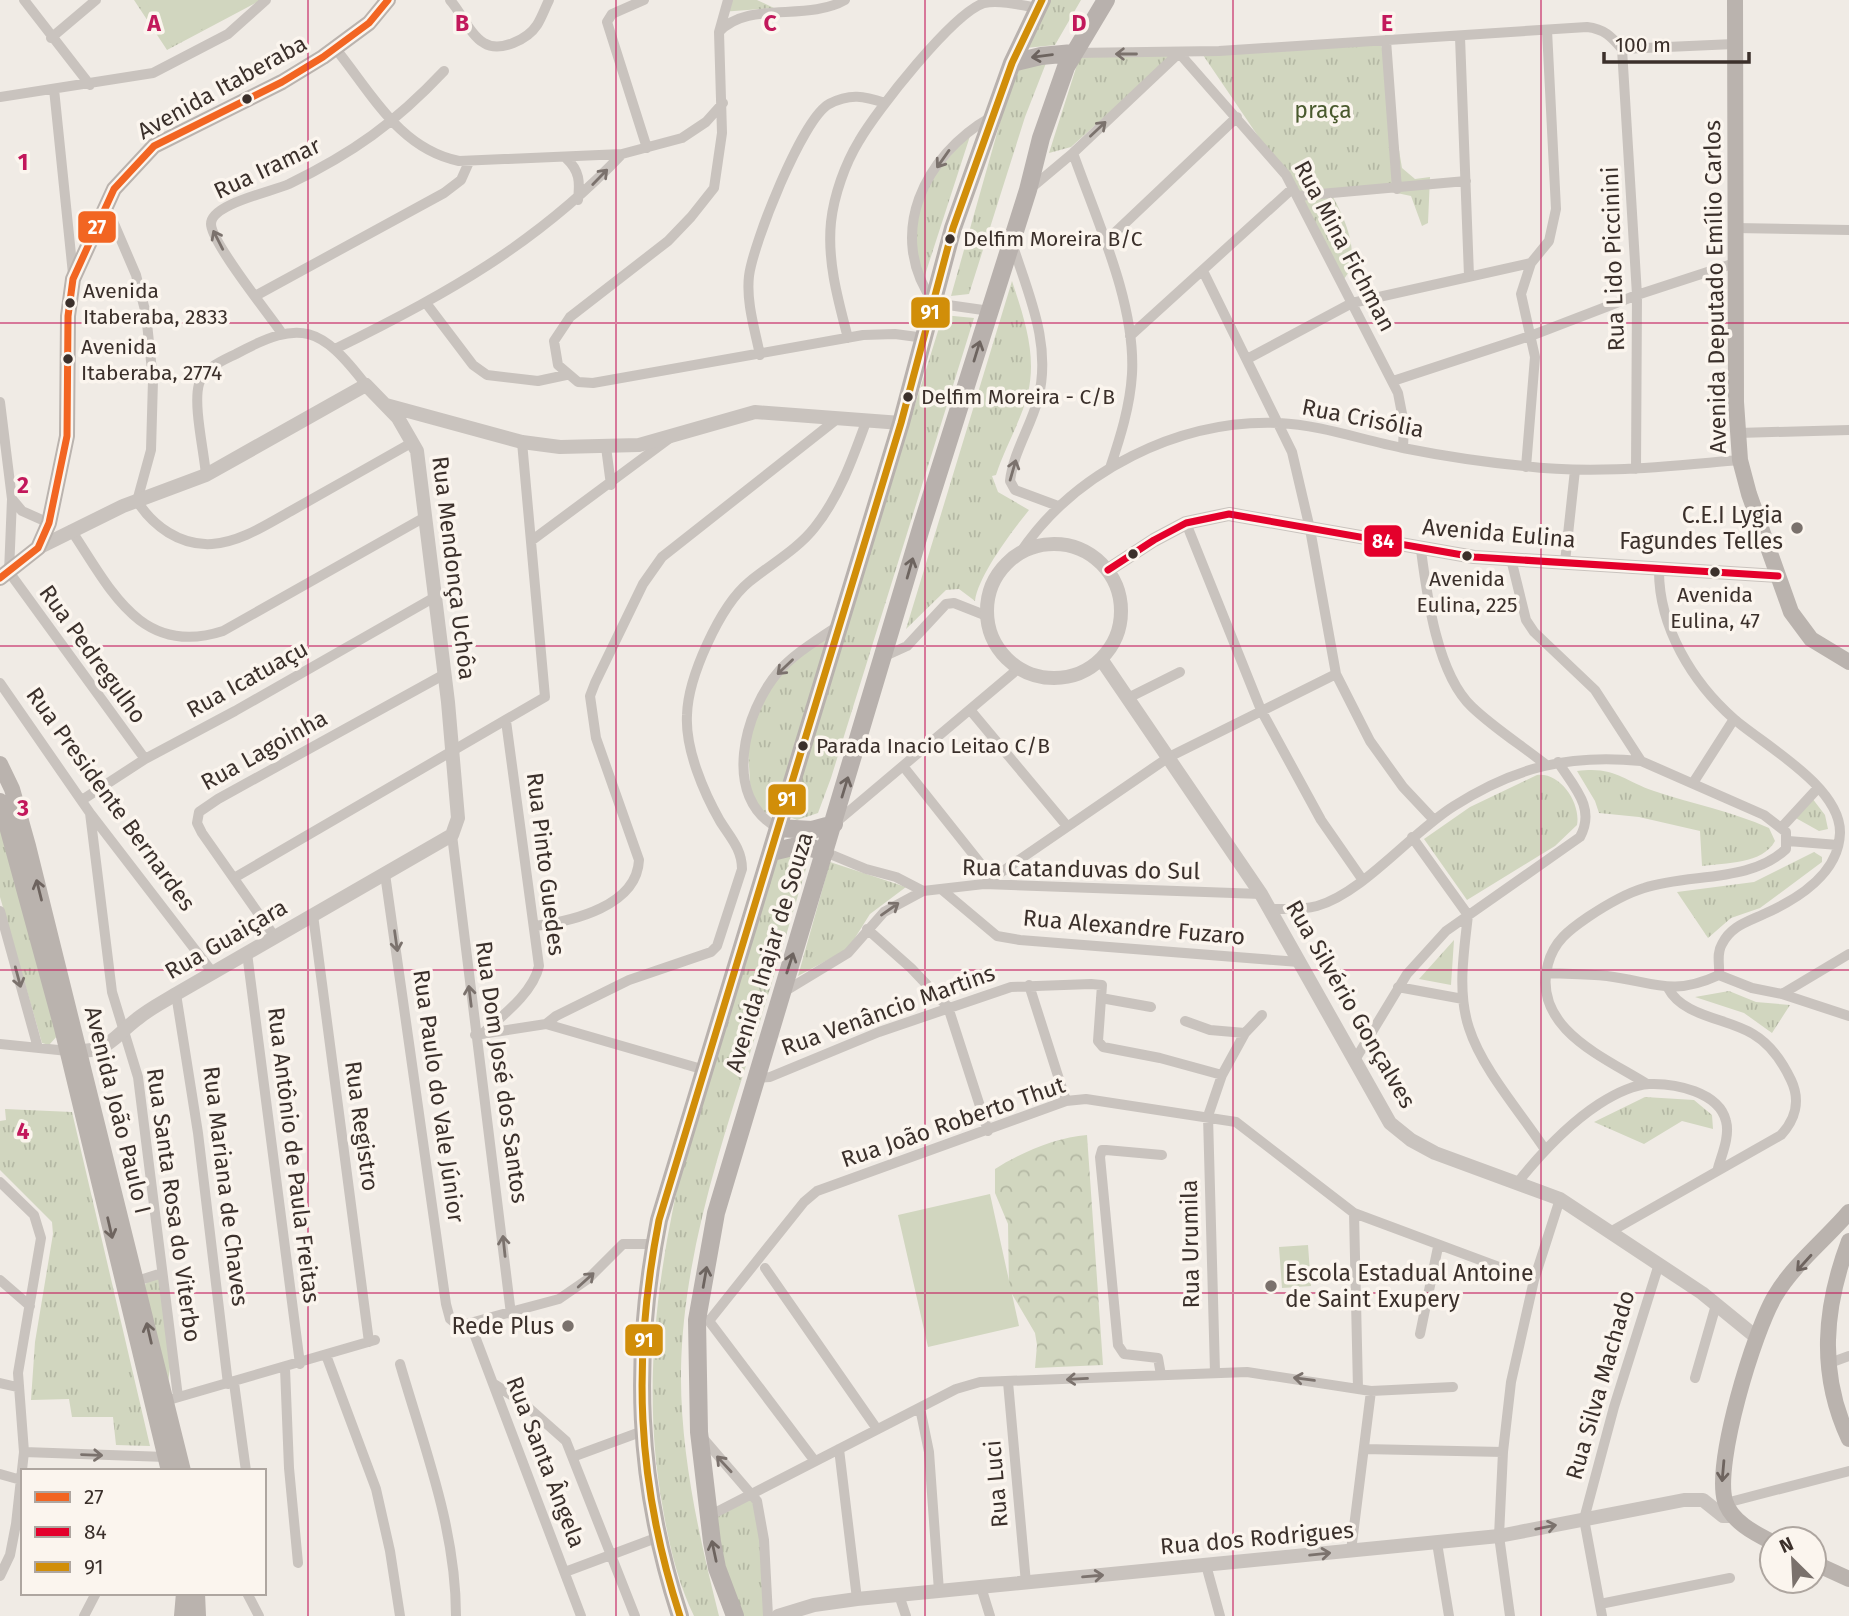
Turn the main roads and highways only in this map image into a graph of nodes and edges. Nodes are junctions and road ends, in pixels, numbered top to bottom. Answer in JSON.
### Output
{"nodes":[{"id":1,"x":388,"y":0,"type":"edge"},
{"id":2,"x":1106,"y":0,"type":"edge"},
{"id":3,"x":1735,"y":0,"type":"edge"},
{"id":4,"x":1040,"y":4,"type":"edge"},
{"id":5,"x":1073,"y":53,"type":"junction"},
{"id":6,"x":1012,"y":62,"type":"junction"},
{"id":7,"x":5,"y":575,"type":"edge"},
{"id":8,"x":1849,"y":662,"type":"edge"},
{"id":9,"x":0,"y":764,"type":"edge"},
{"id":10,"x":0,"y":801,"type":"edge"},
{"id":11,"x":834,"y":824,"type":"junction"},
{"id":12,"x":778,"y":828,"type":"junction"},
{"id":13,"x":772,"y":852,"type":"junction"},
{"id":14,"x":825,"y":852,"type":"junction"},
{"id":15,"x":74,"y":1051,"type":"junction"},
{"id":16,"x":1849,"y":1212,"type":"edge"},
{"id":17,"x":1830,"y":1234,"type":"junction"},
{"id":18,"x":1849,"y":1242,"type":"edge"},
{"id":19,"x":143,"y":1364,"type":"junction"},
{"id":20,"x":172,"y":1399,"type":"junction"},
{"id":21,"x":1849,"y":1439,"type":"edge"},
{"id":22,"x":168,"y":1464,"type":"edge"},
{"id":23,"x":183,"y":1469,"type":"edge"},
{"id":24,"x":1758,"y":1531,"type":"edge"},
{"id":25,"x":1828,"y":1569,"type":"edge"},
{"id":26,"x":1849,"y":1579,"type":"edge"},
{"id":27,"x":184,"y":1595,"type":"edge"},
{"id":28,"x":197,"y":1595,"type":"edge"},
{"id":29,"x":182,"y":1616,"type":"edge"},
{"id":30,"x":198,"y":1616,"type":"edge"},
{"id":31,"x":681,"y":1616,"type":"edge"},
{"id":32,"x":735,"y":1616,"type":"edge"}],
"edges":[{"from":1,"to":7,"type":"main road","name":"Avenida Itaberaba"},
{"from":2,"to":5,"type":"main road","name":"Avenida Inajar de Souza"},
{"from":3,"to":8,"type":"main road","name":"Avenida Deputado Emílio Carlos"},
{"from":4,"to":6,"type":"main road","name":"Avenida Inajar de Souza"},
{"from":5,"to":6,"type":"main road","one_way":true},
{"from":11,"to":5,"type":"main road","name":"Avenida Inajar de Souza","one_way":true},
{"from":6,"to":12,"type":"main road","name":"Avenida Inajar de Souza"},
{"from":15,"to":9,"type":"main road","name":"Avenida João Paulo I","one_way":true},
{"from":10,"to":15,"type":"main road","name":"Avenida João Paulo I"},
{"from":11,"to":12,"type":"main road"},
{"from":11,"to":14,"type":"main road","name":"Avenida Inajar de Souza"},
{"from":12,"to":13,"type":"main road","name":"Avenida Inajar de Souza"},
{"from":13,"to":14,"type":"main road"},
{"from":13,"to":31,"type":"main road","name":"Avenida Inajar de Souza"},
{"from":32,"to":14,"type":"main road","name":"Avenida Inajar de Souza","one_way":true},
{"from":15,"to":19,"type":"main road","name":"Avenida João Paulo I","one_way":true},
{"from":20,"to":15,"type":"main road","name":"Avenida João Paulo I","one_way":true},
{"from":16,"to":17,"type":"main road"},
{"from":17,"to":18,"type":"main road"},
{"from":17,"to":24,"type":"main road","one_way":true},
{"from":18,"to":21,"type":"main road"},
{"from":19,"to":20,"type":"main road"},
{"from":19,"to":22,"type":"main road","name":"Avenida João Paulo I"},
{"from":20,"to":23,"type":"main road","name":"Avenida João Paulo I"},
{"from":25,"to":26,"type":"main road"},
{"from":27,"to":29,"type":"main road"},
{"from":28,"to":30,"type":"main road"}]}
